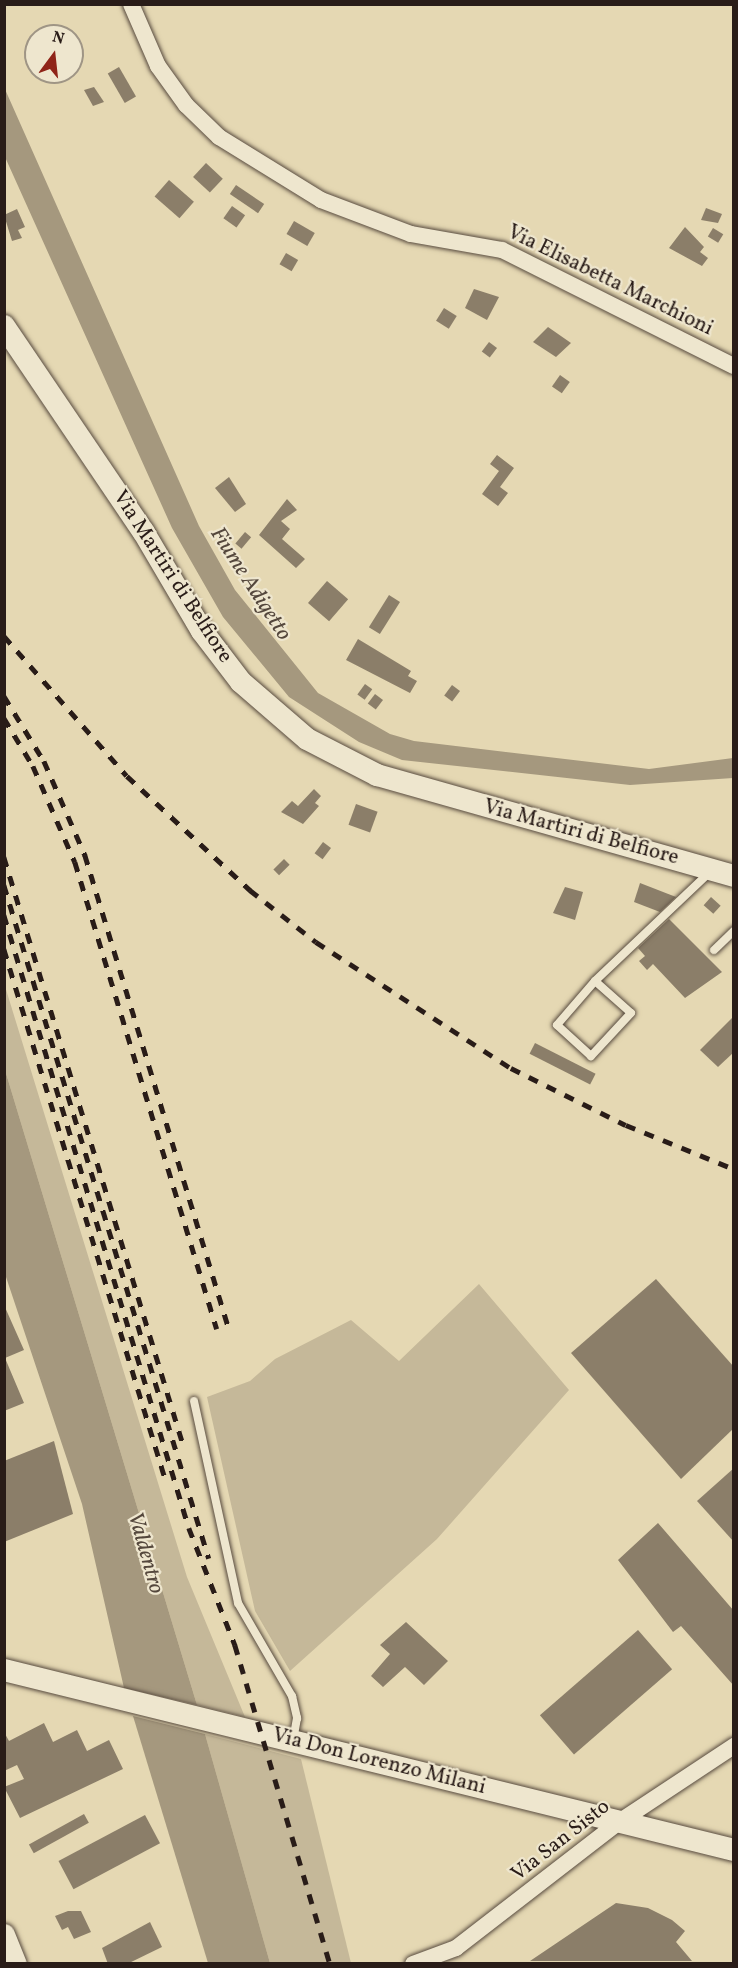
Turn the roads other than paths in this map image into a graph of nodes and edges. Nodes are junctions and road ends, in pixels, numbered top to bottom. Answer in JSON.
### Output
{"nodes":[{"id":1,"x":131,"y":4,"type":"edge"},
{"id":2,"x":4,"y":326,"type":"edge"},
{"id":3,"x":734,"y":366,"type":"edge"},
{"id":4,"x":712,"y":869,"type":"junction"},
{"id":5,"x":734,"y":876,"type":"edge"},
{"id":6,"x":734,"y":931,"type":"edge"},
{"id":7,"x":714,"y":950,"type":"dead end"},
{"id":8,"x":595,"y":981,"type":"junction"},
{"id":9,"x":194,"y":1401,"type":"dead end"},
{"id":10,"x":11,"y":1674,"type":"edge"},
{"id":11,"x":293,"y":1740,"type":"junction"},
{"id":12,"x":734,"y":1746,"type":"edge"},
{"id":13,"x":619,"y":1822,"type":"junction"},
{"id":14,"x":734,"y":1850,"type":"edge"},
{"id":15,"x":4,"y":1935,"type":"edge"},
{"id":16,"x":16,"y":1964,"type":"edge"},
{"id":17,"x":413,"y":1964,"type":"edge"}],
"edges":[{"from":1,"to":3,"type":"street","name":"Via Elisabetta Marchioni"},
{"from":2,"to":4,"type":"street","name":"Via Martiri di Belfiore"},
{"from":4,"to":5,"type":"street","name":"Via Martiri di Belfiore"},
{"from":4,"to":8,"type":"lane"},
{"from":6,"to":7,"type":"lane"},
{"from":8,"to":8,"type":"lane"},
{"from":9,"to":11,"type":"lane"},
{"from":10,"to":11,"type":"street","name":"Via Don Lorenzo Milani"},
{"from":11,"to":13,"type":"street","name":"Via Don Lorenzo Milani"},
{"from":12,"to":13,"type":"street","name":"Via San Sisto"},
{"from":13,"to":14,"type":"street","name":"Via Don Lorenzo Milani"},
{"from":13,"to":17,"type":"street","name":"Via San Sisto"},
{"from":15,"to":16,"type":"street"}]}
